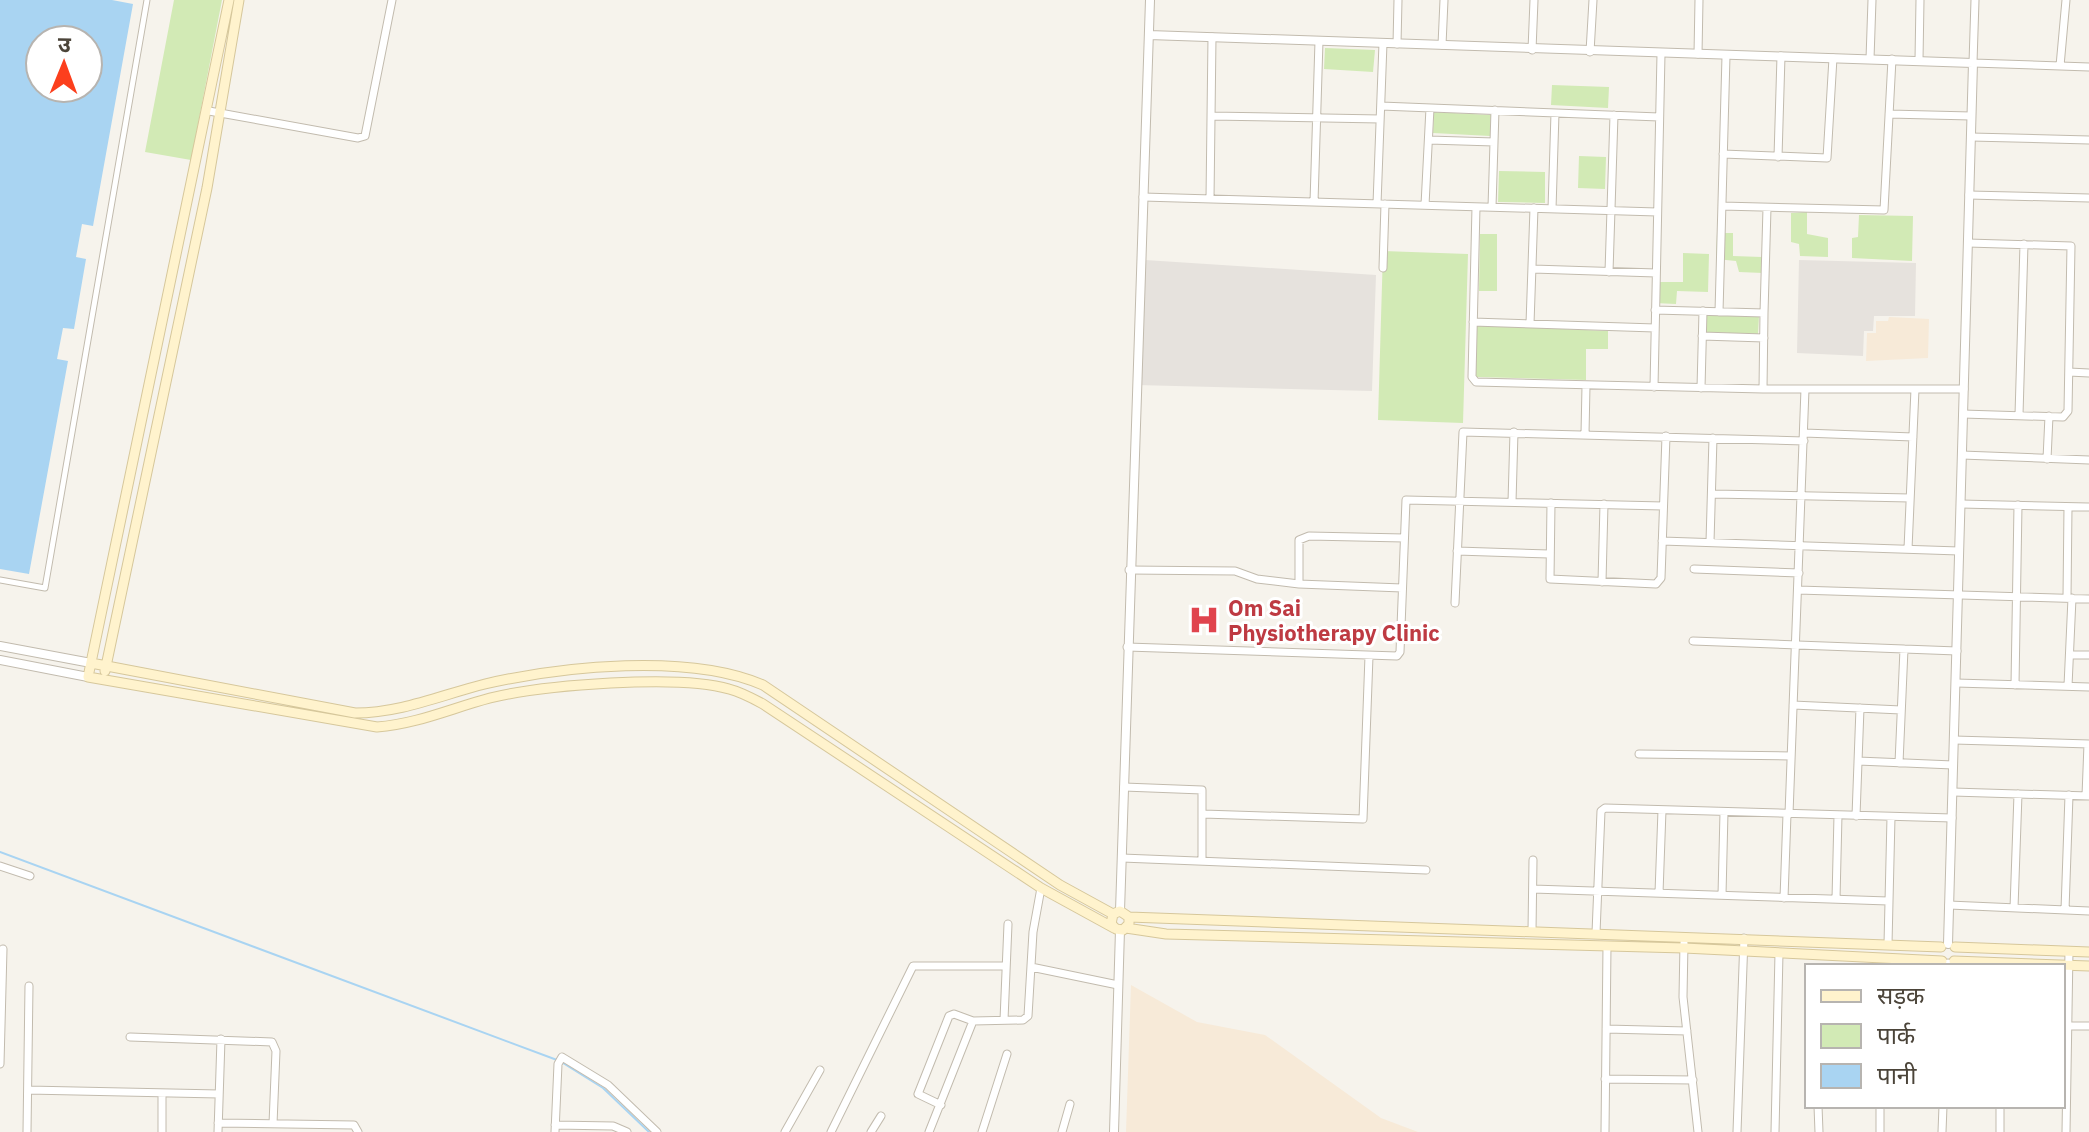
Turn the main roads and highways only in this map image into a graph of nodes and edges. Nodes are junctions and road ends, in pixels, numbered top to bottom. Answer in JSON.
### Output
{"nodes":[{"id":1,"x":229,"y":0,"type":"edge"},
{"id":2,"x":239,"y":0,"type":"edge"},
{"id":3,"x":214,"y":112,"type":"junction"},
{"id":4,"x":91,"y":663,"type":"junction"},
{"id":5,"x":106,"y":666,"type":"junction"},
{"id":6,"x":104,"y":680,"type":"junction"},
{"id":7,"x":1121,"y":914,"type":"junction"},
{"id":8,"x":1120,"y":929,"type":"junction"},
{"id":9,"x":1948,"y":946,"type":"junction"},
{"id":10,"x":2089,"y":952,"type":"edge"},
{"id":11,"x":1814,"y":960,"type":"edge"},
{"id":12,"x":1948,"y":963,"type":"edge"},
{"id":13,"x":2008,"y":964,"type":"edge"},
{"id":14,"x":2065,"y":965,"type":"edge"},
{"id":15,"x":2089,"y":966,"type":"edge"}],
"edges":[{"from":1,"to":3,"type":"main road"},
{"from":2,"to":3,"type":"main road"},
{"from":3,"to":4,"type":"main road"},
{"from":3,"to":5,"type":"main road"},
{"from":4,"to":5,"type":"main road"},
{"from":4,"to":6,"type":"main road"},
{"from":5,"to":6,"type":"main road"},
{"from":5,"to":7,"type":"main road"},
{"from":6,"to":8,"type":"main road"},
{"from":7,"to":8,"type":"main road"},
{"from":7,"to":8,"type":"main road"},
{"from":7,"to":9,"type":"main road"},
{"from":8,"to":11,"type":"main road"},
{"from":9,"to":10,"type":"main road"},
{"from":9,"to":12,"type":"main road"},
{"from":9,"to":12,"type":"main road"},
{"from":11,"to":12,"type":"main road"},
{"from":12,"to":13,"type":"main road"},
{"from":14,"to":15,"type":"main road"}]}
